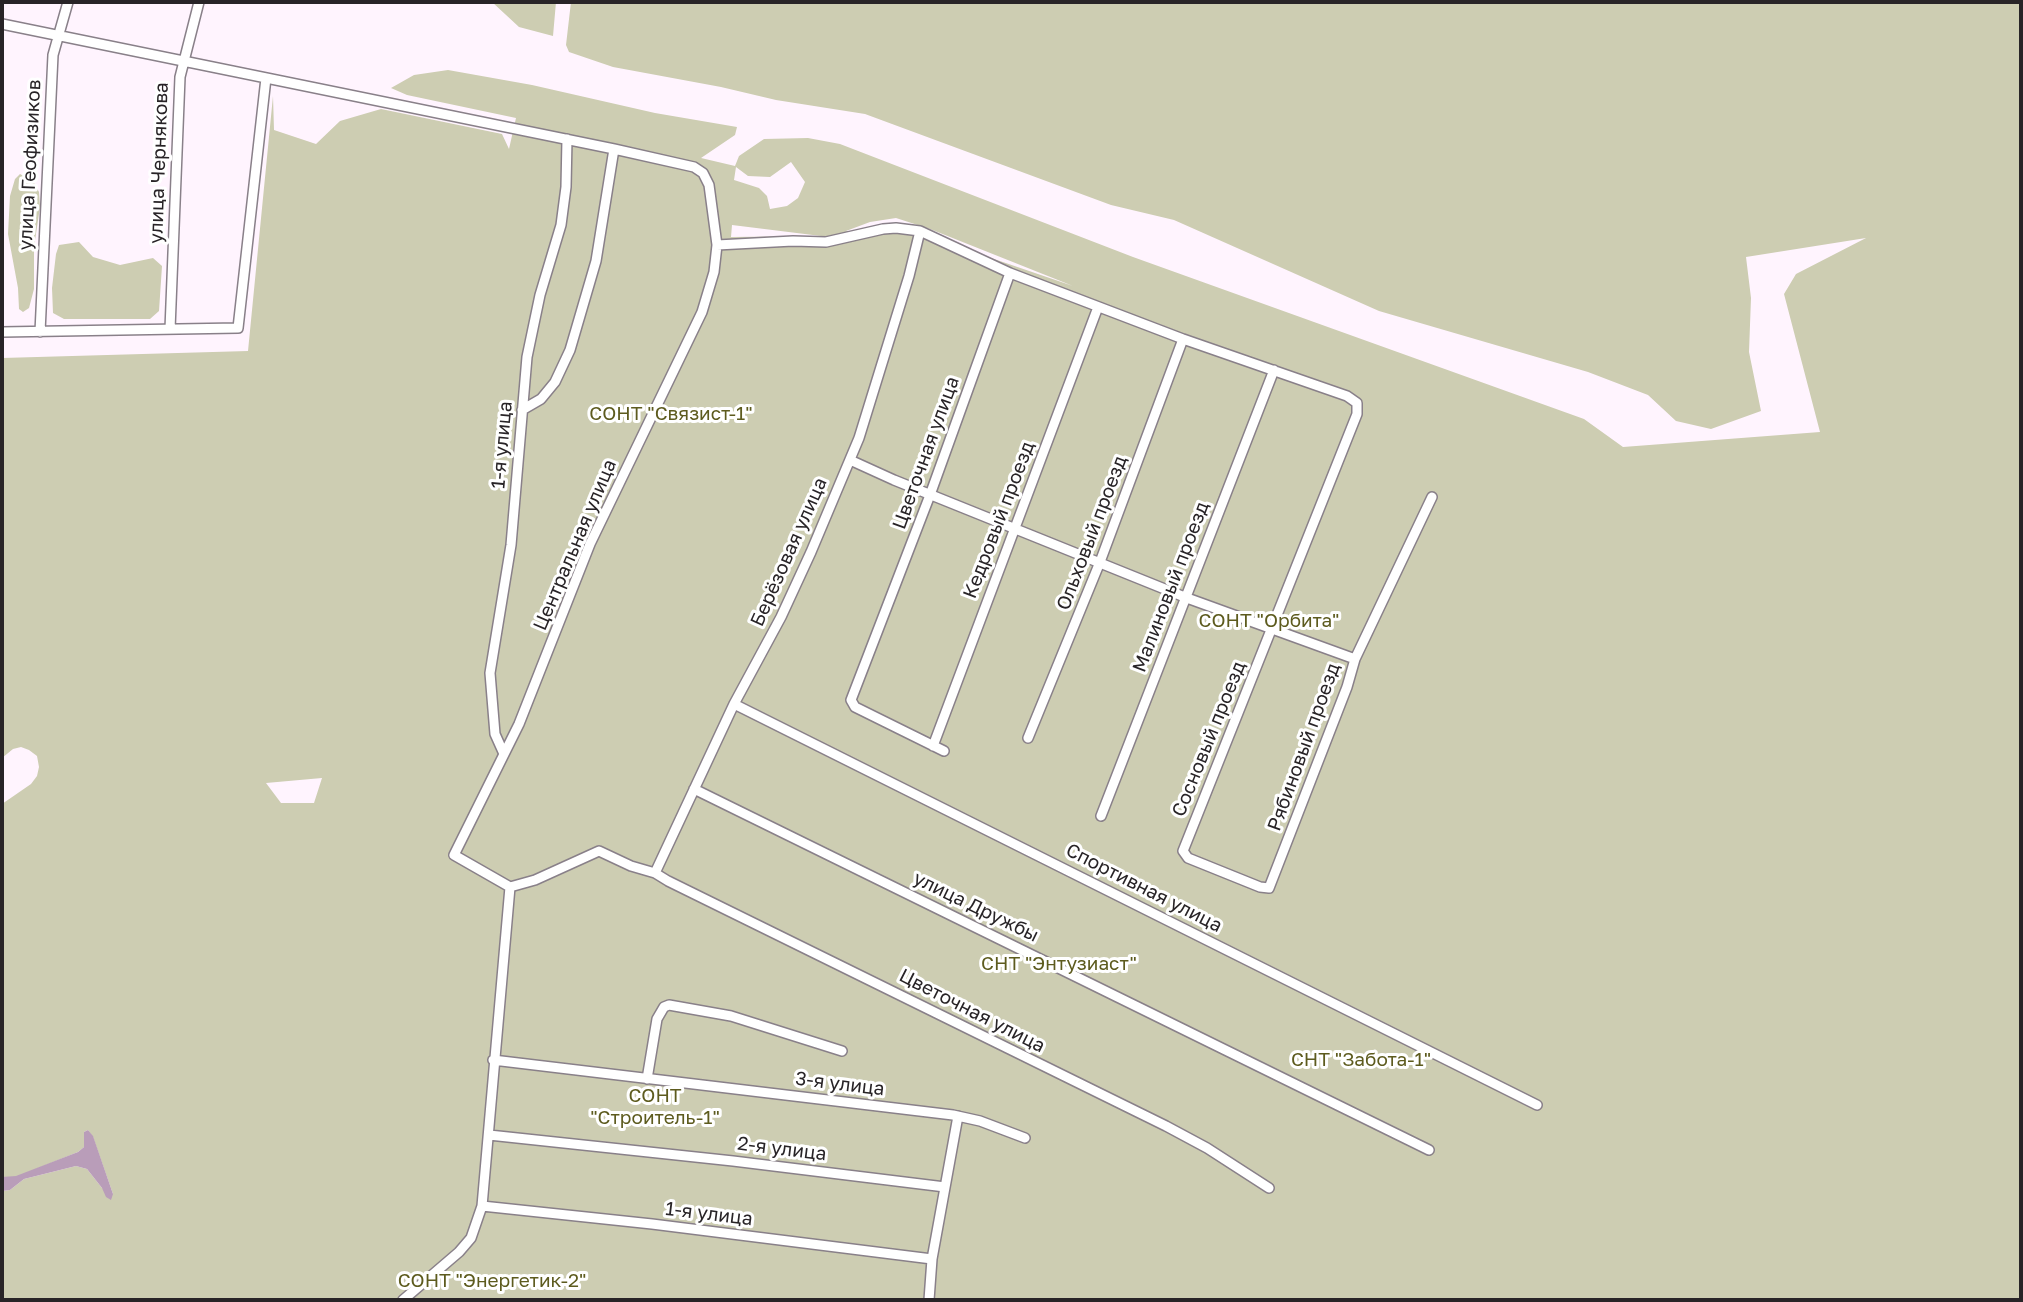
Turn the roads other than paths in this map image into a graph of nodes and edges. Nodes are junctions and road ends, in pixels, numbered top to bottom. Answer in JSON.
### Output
{"nodes":[{"id":1,"x":68,"y":2,"type":"edge"},
{"id":2,"x":199,"y":2,"type":"edge"},
{"id":3,"x":2,"y":24,"type":"edge"},
{"id":4,"x":58,"y":36,"type":"junction"},
{"id":5,"x":183,"y":61,"type":"junction"},
{"id":6,"x":266,"y":78,"type":"junction"},
{"id":7,"x":566,"y":139,"type":"junction"},
{"id":8,"x":614,"y":149,"type":"junction"},
{"id":9,"x":920,"y":231,"type":"junction"},
{"id":10,"x":717,"y":245,"type":"junction"},
{"id":11,"x":1010,"y":273,"type":"junction"},
{"id":12,"x":1098,"y":307,"type":"junction"},
{"id":13,"x":170,"y":329,"type":"junction"},
{"id":14,"x":2,"y":332,"type":"edge"},
{"id":15,"x":40,"y":332,"type":"junction"},
{"id":16,"x":1183,"y":339,"type":"junction"},
{"id":17,"x":1274,"y":370,"type":"junction"},
{"id":18,"x":522,"y":410,"type":"junction"},
{"id":19,"x":850,"y":460,"type":"junction"},
{"id":20,"x":930,"y":495,"type":"junction"},
{"id":21,"x":1432,"y":497,"type":"dead end"},
{"id":22,"x":1014,"y":527,"type":"junction"},
{"id":23,"x":1100,"y":562,"type":"junction"},
{"id":24,"x":1187,"y":598,"type":"junction"},
{"id":25,"x":1272,"y":629,"type":"junction"},
{"id":26,"x":1355,"y":659,"type":"junction"},
{"id":27,"x":734,"y":704,"type":"junction"},
{"id":28,"x":1028,"y":738,"type":"dead end"},
{"id":29,"x":933,"y":746,"type":"junction"},
{"id":30,"x":944,"y":751,"type":"dead end"},
{"id":31,"x":504,"y":754,"type":"junction"},
{"id":32,"x":694,"y":789,"type":"junction"},
{"id":33,"x":1101,"y":816,"type":"dead end"},
{"id":34,"x":1222,"y":871,"type":"joint"},
{"id":35,"x":655,"y":873,"type":"junction"},
{"id":36,"x":510,"y":887,"type":"junction"},
{"id":37,"x":842,"y":1051,"type":"dead end"},
{"id":38,"x":494,"y":1060,"type":"junction"},
{"id":39,"x":647,"y":1079,"type":"junction"},
{"id":40,"x":1537,"y":1105,"type":"dead end"},
{"id":41,"x":958,"y":1116,"type":"junction"},
{"id":42,"x":489,"y":1135,"type":"junction"},
{"id":43,"x":1025,"y":1138,"type":"dead end"},
{"id":44,"x":1429,"y":1150,"type":"dead end"},
{"id":45,"x":945,"y":1187,"type":"junction"},
{"id":46,"x":1269,"y":1188,"type":"dead end"},
{"id":47,"x":482,"y":1206,"type":"junction"},
{"id":48,"x":932,"y":1259,"type":"junction"},
{"id":49,"x":402,"y":1300,"type":"edge"},
{"id":50,"x":929,"y":1300,"type":"edge"}],
"edges":[{"from":1,"to":4,"type":"street","name":"улица Геофизиков"},
{"from":2,"to":5,"type":"street","name":"улица Чернякова"},
{"from":3,"to":4,"type":"street"},
{"from":4,"to":5,"type":"street"},
{"from":4,"to":15,"type":"street","name":"улица Геофизиков"},
{"from":5,"to":6,"type":"street"},
{"from":5,"to":13,"type":"street","name":"улица Чернякова"},
{"from":6,"to":7,"type":"street"},
{"from":6,"to":13,"type":"street"},
{"from":7,"to":8,"type":"street"},
{"from":7,"to":18,"type":"street","name":"1-я улица"},
{"from":8,"to":10,"type":"street","name":"Центральная улица"},
{"from":8,"to":18,"type":"street"},
{"from":9,"to":10,"type":"street"},
{"from":9,"to":11,"type":"street"},
{"from":9,"to":19,"type":"street","name":"Берёзовая улица"},
{"from":10,"to":31,"type":"street","name":"Центральная улица"},
{"from":11,"to":12,"type":"street"},
{"from":11,"to":20,"type":"street","name":"Цветочная улица"},
{"from":12,"to":16,"type":"street"},
{"from":12,"to":22,"type":"street","name":"Кедровый проезд"},
{"from":13,"to":15,"type":"street"},
{"from":14,"to":15,"type":"street"},
{"from":16,"to":17,"type":"street"},
{"from":16,"to":23,"type":"street","name":"Ольховый проезд"},
{"from":17,"to":24,"type":"street","name":"Малиновый проезд"},
{"from":17,"to":25,"type":"street","name":"Сосновый проезд"},
{"from":18,"to":31,"type":"street","name":"1-я улица"},
{"from":19,"to":20,"type":"street"},
{"from":19,"to":27,"type":"street","name":"Берёзовая улица"},
{"from":20,"to":22,"type":"street"},
{"from":20,"to":29,"type":"street","name":"Цветочная улица"},
{"from":21,"to":26,"type":"street","name":"Рябиновый проезд"},
{"from":22,"to":23,"type":"street"},
{"from":22,"to":29,"type":"street","name":"Кедровый проезд"},
{"from":23,"to":24,"type":"street"},
{"from":23,"to":28,"type":"street","name":"Ольховый проезд"},
{"from":24,"to":25,"type":"street"},
{"from":24,"to":33,"type":"street","name":"Малиновый проезд"},
{"from":25,"to":26,"type":"street"},
{"from":25,"to":34,"type":"street","name":"Сосновый проезд"},
{"from":26,"to":34,"type":"street","name":"Рябиновый проезд"},
{"from":27,"to":32,"type":"street","name":"Берёзовая улица"},
{"from":27,"to":40,"type":"street","name":"Спортивная улица"},
{"from":29,"to":30,"type":"street","name":"Цветочная улица"},
{"from":31,"to":36,"type":"street","name":"Центральная улица"},
{"from":32,"to":35,"type":"street","name":"Берёзовая улица"},
{"from":32,"to":44,"type":"street","name":"улица Дружбы"},
{"from":35,"to":36,"type":"street","name":"Цветочная улица"},
{"from":35,"to":46,"type":"street","name":"Цветочная улица"},
{"from":36,"to":38,"type":"street"},
{"from":37,"to":39,"type":"street","name":"3-я улица"},
{"from":38,"to":39,"type":"street","name":"3-я улица"},
{"from":38,"to":42,"type":"street"},
{"from":39,"to":41,"type":"street","name":"3-я улица"},
{"from":41,"to":43,"type":"street","name":"3-я улица"},
{"from":41,"to":45,"type":"street"},
{"from":42,"to":45,"type":"street","name":"2-я улица"},
{"from":42,"to":47,"type":"street"},
{"from":45,"to":48,"type":"street"},
{"from":47,"to":48,"type":"street","name":"1-я улица"},
{"from":47,"to":49,"type":"street"},
{"from":48,"to":50,"type":"street"}]}
